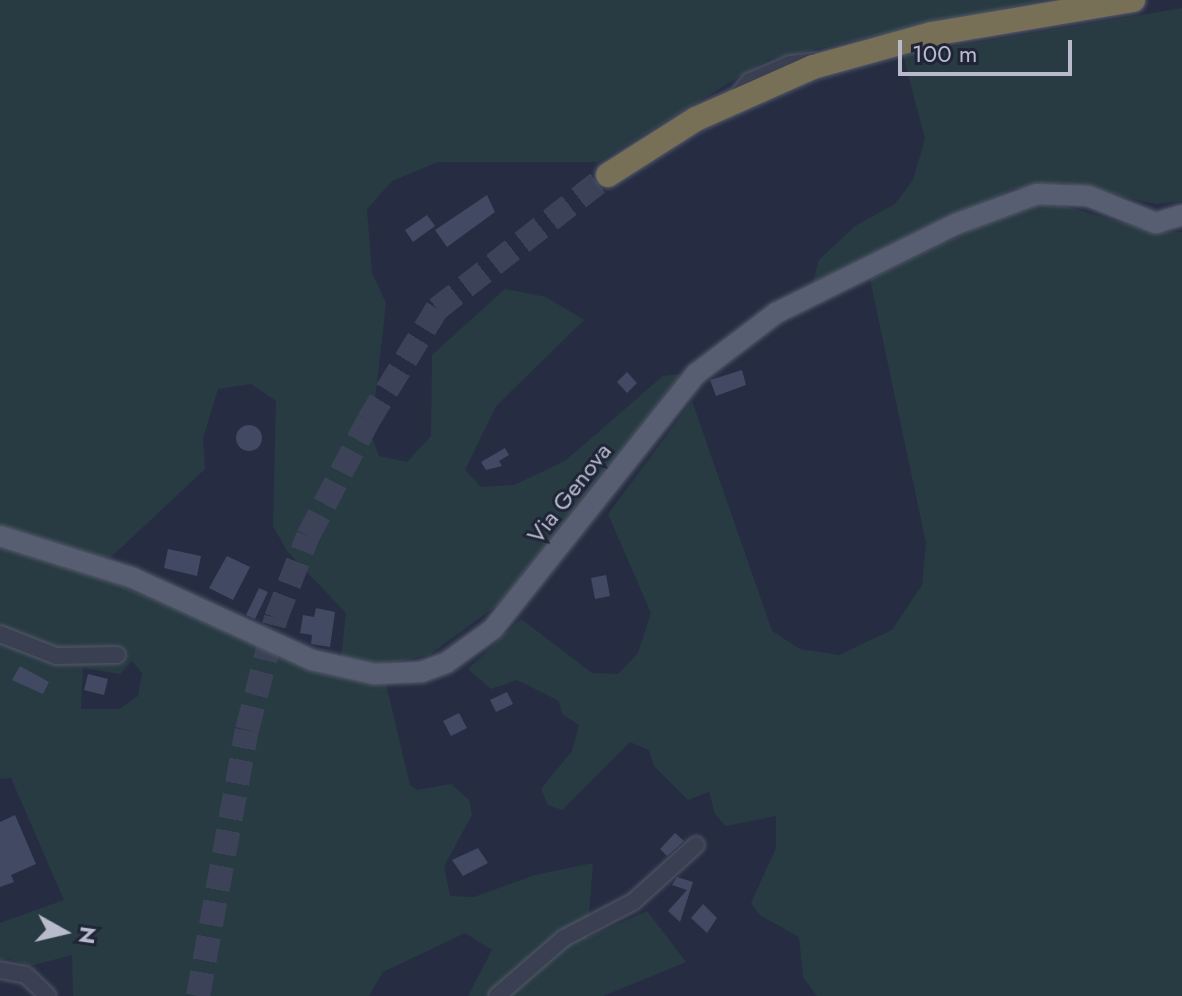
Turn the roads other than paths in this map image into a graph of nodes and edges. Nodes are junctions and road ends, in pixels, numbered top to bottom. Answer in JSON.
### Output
{"nodes":[{"id":1,"x":1133,"y":0,"type":"edge"},
{"id":2,"x":608,"y":175,"type":"tunnel mouth"},
{"id":3,"x":1182,"y":215,"type":"edge"},
{"id":4,"x":0,"y":536,"type":"edge"},
{"id":5,"x":0,"y":634,"type":"edge"},
{"id":6,"x":117,"y":655,"type":"dead end"},
{"id":7,"x":696,"y":845,"type":"dead end"},
{"id":8,"x":0,"y":970,"type":"edge"},
{"id":9,"x":48,"y":996,"type":"edge"},
{"id":10,"x":497,"y":996,"type":"edge"}],
"edges":[{"from":1,"to":2,"type":"highway"},
{"from":3,"to":4,"type":"main road","name":"Via Genova"},
{"from":5,"to":6,"type":"street"},
{"from":7,"to":10,"type":"street"},
{"from":8,"to":9,"type":"street"}]}
